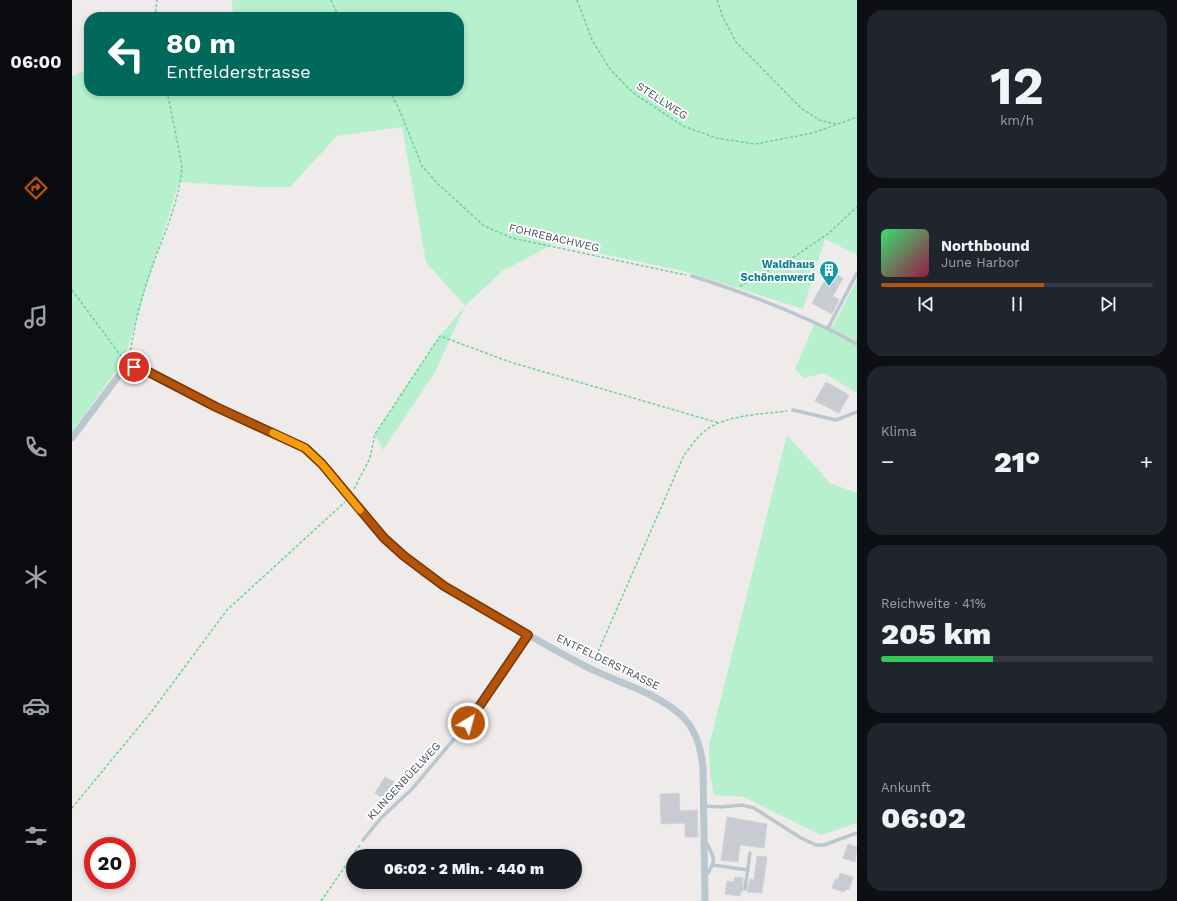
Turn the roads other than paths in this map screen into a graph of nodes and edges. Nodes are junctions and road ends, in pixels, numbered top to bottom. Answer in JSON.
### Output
{"nodes":[{"id":1,"x":857,"y":272,"type":"edge"},
{"id":2,"x":692,"y":276,"type":"road end"},
{"id":3,"x":828,"y":328,"type":"junction"},
{"id":4,"x":857,"y":344,"type":"edge"},
{"id":5,"x":793,"y":410,"type":"road end"},
{"id":6,"x":857,"y":412,"type":"edge"},
{"id":7,"x":72,"y":438,"type":"edge"},
{"id":8,"x":528,"y":635,"type":"junction"},
{"id":9,"x":703,"y":806,"type":"junction"},
{"id":10,"x":857,"y":833,"type":"edge"},
{"id":11,"x":704,"y":838,"type":"junction"},
{"id":12,"x":363,"y":840,"type":"road end"},
{"id":13,"x":750,"y":853,"type":"dead end"},
{"id":14,"x":713,"y":865,"type":"junction"},
{"id":15,"x":748,"y":870,"type":"junction"},
{"id":16,"x":705,"y":878,"type":"junction"},
{"id":17,"x":745,"y":889,"type":"dead end"},
{"id":18,"x":705,"y":901,"type":"edge"}],
"edges":[{"from":1,"to":3,"type":"lane"},
{"from":2,"to":3,"type":"lane"},
{"from":3,"to":4,"type":"lane"},
{"from":5,"to":6,"type":"lane"},
{"from":7,"to":8,"type":"street","name":"ENTFELDERSTRASSE"},
{"from":8,"to":9,"type":"street","name":"ENTFELDERSTRASSE"},
{"from":8,"to":12,"type":"lane","name":"KLINGENBÜELWEG"},
{"from":9,"to":10,"type":"lane"},
{"from":9,"to":11,"type":"street","name":"ENTFELDERSTRASSE"},
{"from":11,"to":14,"type":"lane"},
{"from":11,"to":16,"type":"street","name":"ENTFELDERSTRASSE"},
{"from":13,"to":15,"type":"lane"},
{"from":14,"to":15,"type":"lane"},
{"from":14,"to":16,"type":"lane"},
{"from":15,"to":17,"type":"lane"},
{"from":16,"to":18,"type":"street","name":"ENTFELDERSTRASSE"}]}
